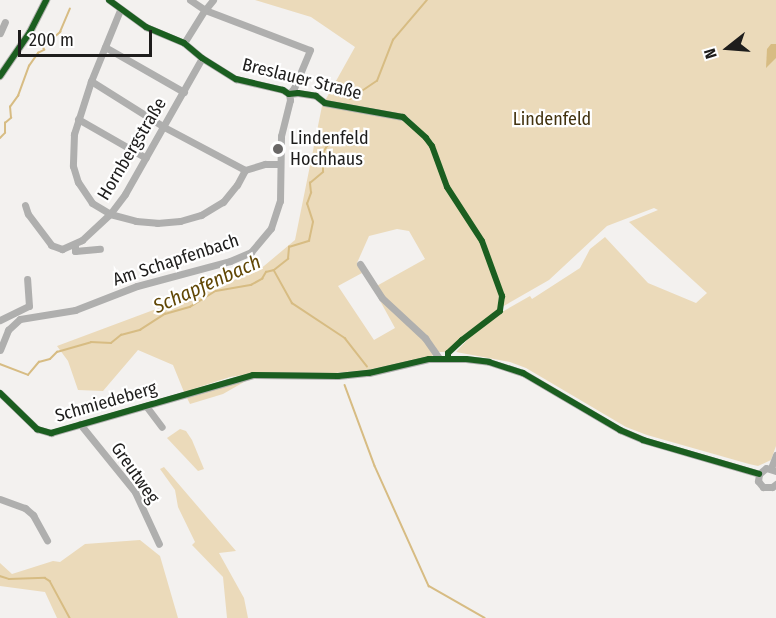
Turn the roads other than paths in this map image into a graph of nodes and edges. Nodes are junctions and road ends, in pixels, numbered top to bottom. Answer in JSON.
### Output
{"nodes":[{"id":1,"x":46,"y":0,"type":"edge"},
{"id":2,"x":109,"y":0,"type":"edge"},
{"id":3,"x":190,"y":0,"type":"edge"},
{"id":4,"x":213,"y":0,"type":"edge"},
{"id":5,"x":120,"y":10,"type":"junction"},
{"id":6,"x":205,"y":10,"type":"junction"},
{"id":7,"x":5,"y":22,"type":"dead end"},
{"id":8,"x":0,"y":33,"type":"edge"},
{"id":9,"x":184,"y":43,"type":"junction"},
{"id":10,"x":105,"y":47,"type":"junction"},
{"id":11,"x":202,"y":58,"type":"junction"},
{"id":12,"x":0,"y":75,"type":"edge"},
{"id":13,"x":91,"y":81,"type":"junction"},
{"id":14,"x":184,"y":92,"type":"junction"},
{"id":15,"x":289,"y":94,"type":"junction"},
{"id":16,"x":404,"y":117,"type":"dead end"},
{"id":17,"x":78,"y":119,"type":"junction"},
{"id":18,"x":164,"y":127,"type":"junction"},
{"id":19,"x":146,"y":158,"type":"junction"},
{"id":20,"x":280,"y":164,"type":"junction"},
{"id":21,"x":245,"y":170,"type":"junction"},
{"id":22,"x":25,"y":205,"type":"dead end"},
{"id":23,"x":110,"y":214,"type":"junction"},
{"id":24,"x":75,"y":244,"type":"junction"},
{"id":25,"x":100,"y":249,"type":"dead end"},
{"id":26,"x":360,"y":264,"type":"dead end"},
{"id":27,"x":27,"y":279,"type":"dead end"},
{"id":28,"x":0,"y":320,"type":"edge"},
{"id":29,"x":0,"y":350,"type":"edge"},
{"id":30,"x":439,"y":358,"type":"junction"},
{"id":31,"x":0,"y":393,"type":"edge"},
{"id":32,"x":146,"y":406,"type":"junction"},
{"id":33,"x":80,"y":424,"type":"junction"},
{"id":34,"x":162,"y":427,"type":"dead end"},
{"id":35,"x":776,"y":455,"type":"edge"},
{"id":36,"x":773,"y":470,"type":"edge"},
{"id":37,"x":759,"y":474,"type":"junction"},
{"id":38,"x":776,"y":484,"type":"edge"},
{"id":39,"x":0,"y":499,"type":"edge"},
{"id":40,"x":47,"y":540,"type":"dead end"},
{"id":41,"x":159,"y":544,"type":"dead end"}],
"edges":[{"from":1,"to":12,"type":"main road"},
{"from":2,"to":5,"type":"street","name":"Breslauer Straße"},
{"from":3,"to":6,"type":"street"},
{"from":4,"to":6,"type":"street"},
{"from":5,"to":9,"type":"street","name":"Breslauer Straße"},
{"from":5,"to":10,"type":"street"},
{"from":6,"to":9,"type":"street"},
{"from":6,"to":15,"type":"street","name":"Am Schapfenbach"},
{"from":7,"to":8,"type":"street"},
{"from":9,"to":11,"type":"street","name":"Breslauer Straße"},
{"from":10,"to":13,"type":"street"},
{"from":10,"to":14,"type":"street"},
{"from":11,"to":14,"type":"street","name":"Hornbergstraße"},
{"from":11,"to":15,"type":"street","name":"Breslauer Straße"},
{"from":13,"to":17,"type":"street"},
{"from":13,"to":18,"type":"street"},
{"from":14,"to":18,"type":"street","name":"Hornbergstraße"},
{"from":15,"to":16,"type":"street","name":"Breslauer Straße"},
{"from":15,"to":20,"type":"street","name":"Am Schapfenbach"},
{"from":17,"to":19,"type":"street"},
{"from":17,"to":23,"type":"street"},
{"from":18,"to":19,"type":"street","name":"Hornbergstraße"},
{"from":18,"to":21,"type":"street"},
{"from":19,"to":23,"type":"street","name":"Hornbergstraße"},
{"from":20,"to":21,"type":"street"},
{"from":20,"to":29,"type":"street","name":"Am Schapfenbach"},
{"from":21,"to":23,"type":"street"},
{"from":22,"to":24,"type":"street"},
{"from":23,"to":24,"type":"street","name":"Hornbergstraße"},
{"from":24,"to":25,"type":"street"},
{"from":26,"to":30,"type":"street"},
{"from":27,"to":28,"type":"street"},
{"from":30,"to":32,"type":"street","name":"Schmiedeberg"},
{"from":30,"to":37,"type":"street","name":"Schmiedeberg"},
{"from":31,"to":33,"type":"street","name":"Schmiedeberg"},
{"from":32,"to":33,"type":"street","name":"Schmiedeberg"},
{"from":32,"to":34,"type":"street"},
{"from":33,"to":41,"type":"street","name":"Greutweg"},
{"from":35,"to":36,"type":"street"},
{"from":36,"to":37,"type":"street"},
{"from":37,"to":38,"type":"street","name":"Schmiedeberg"},
{"from":39,"to":40,"type":"street"}]}
